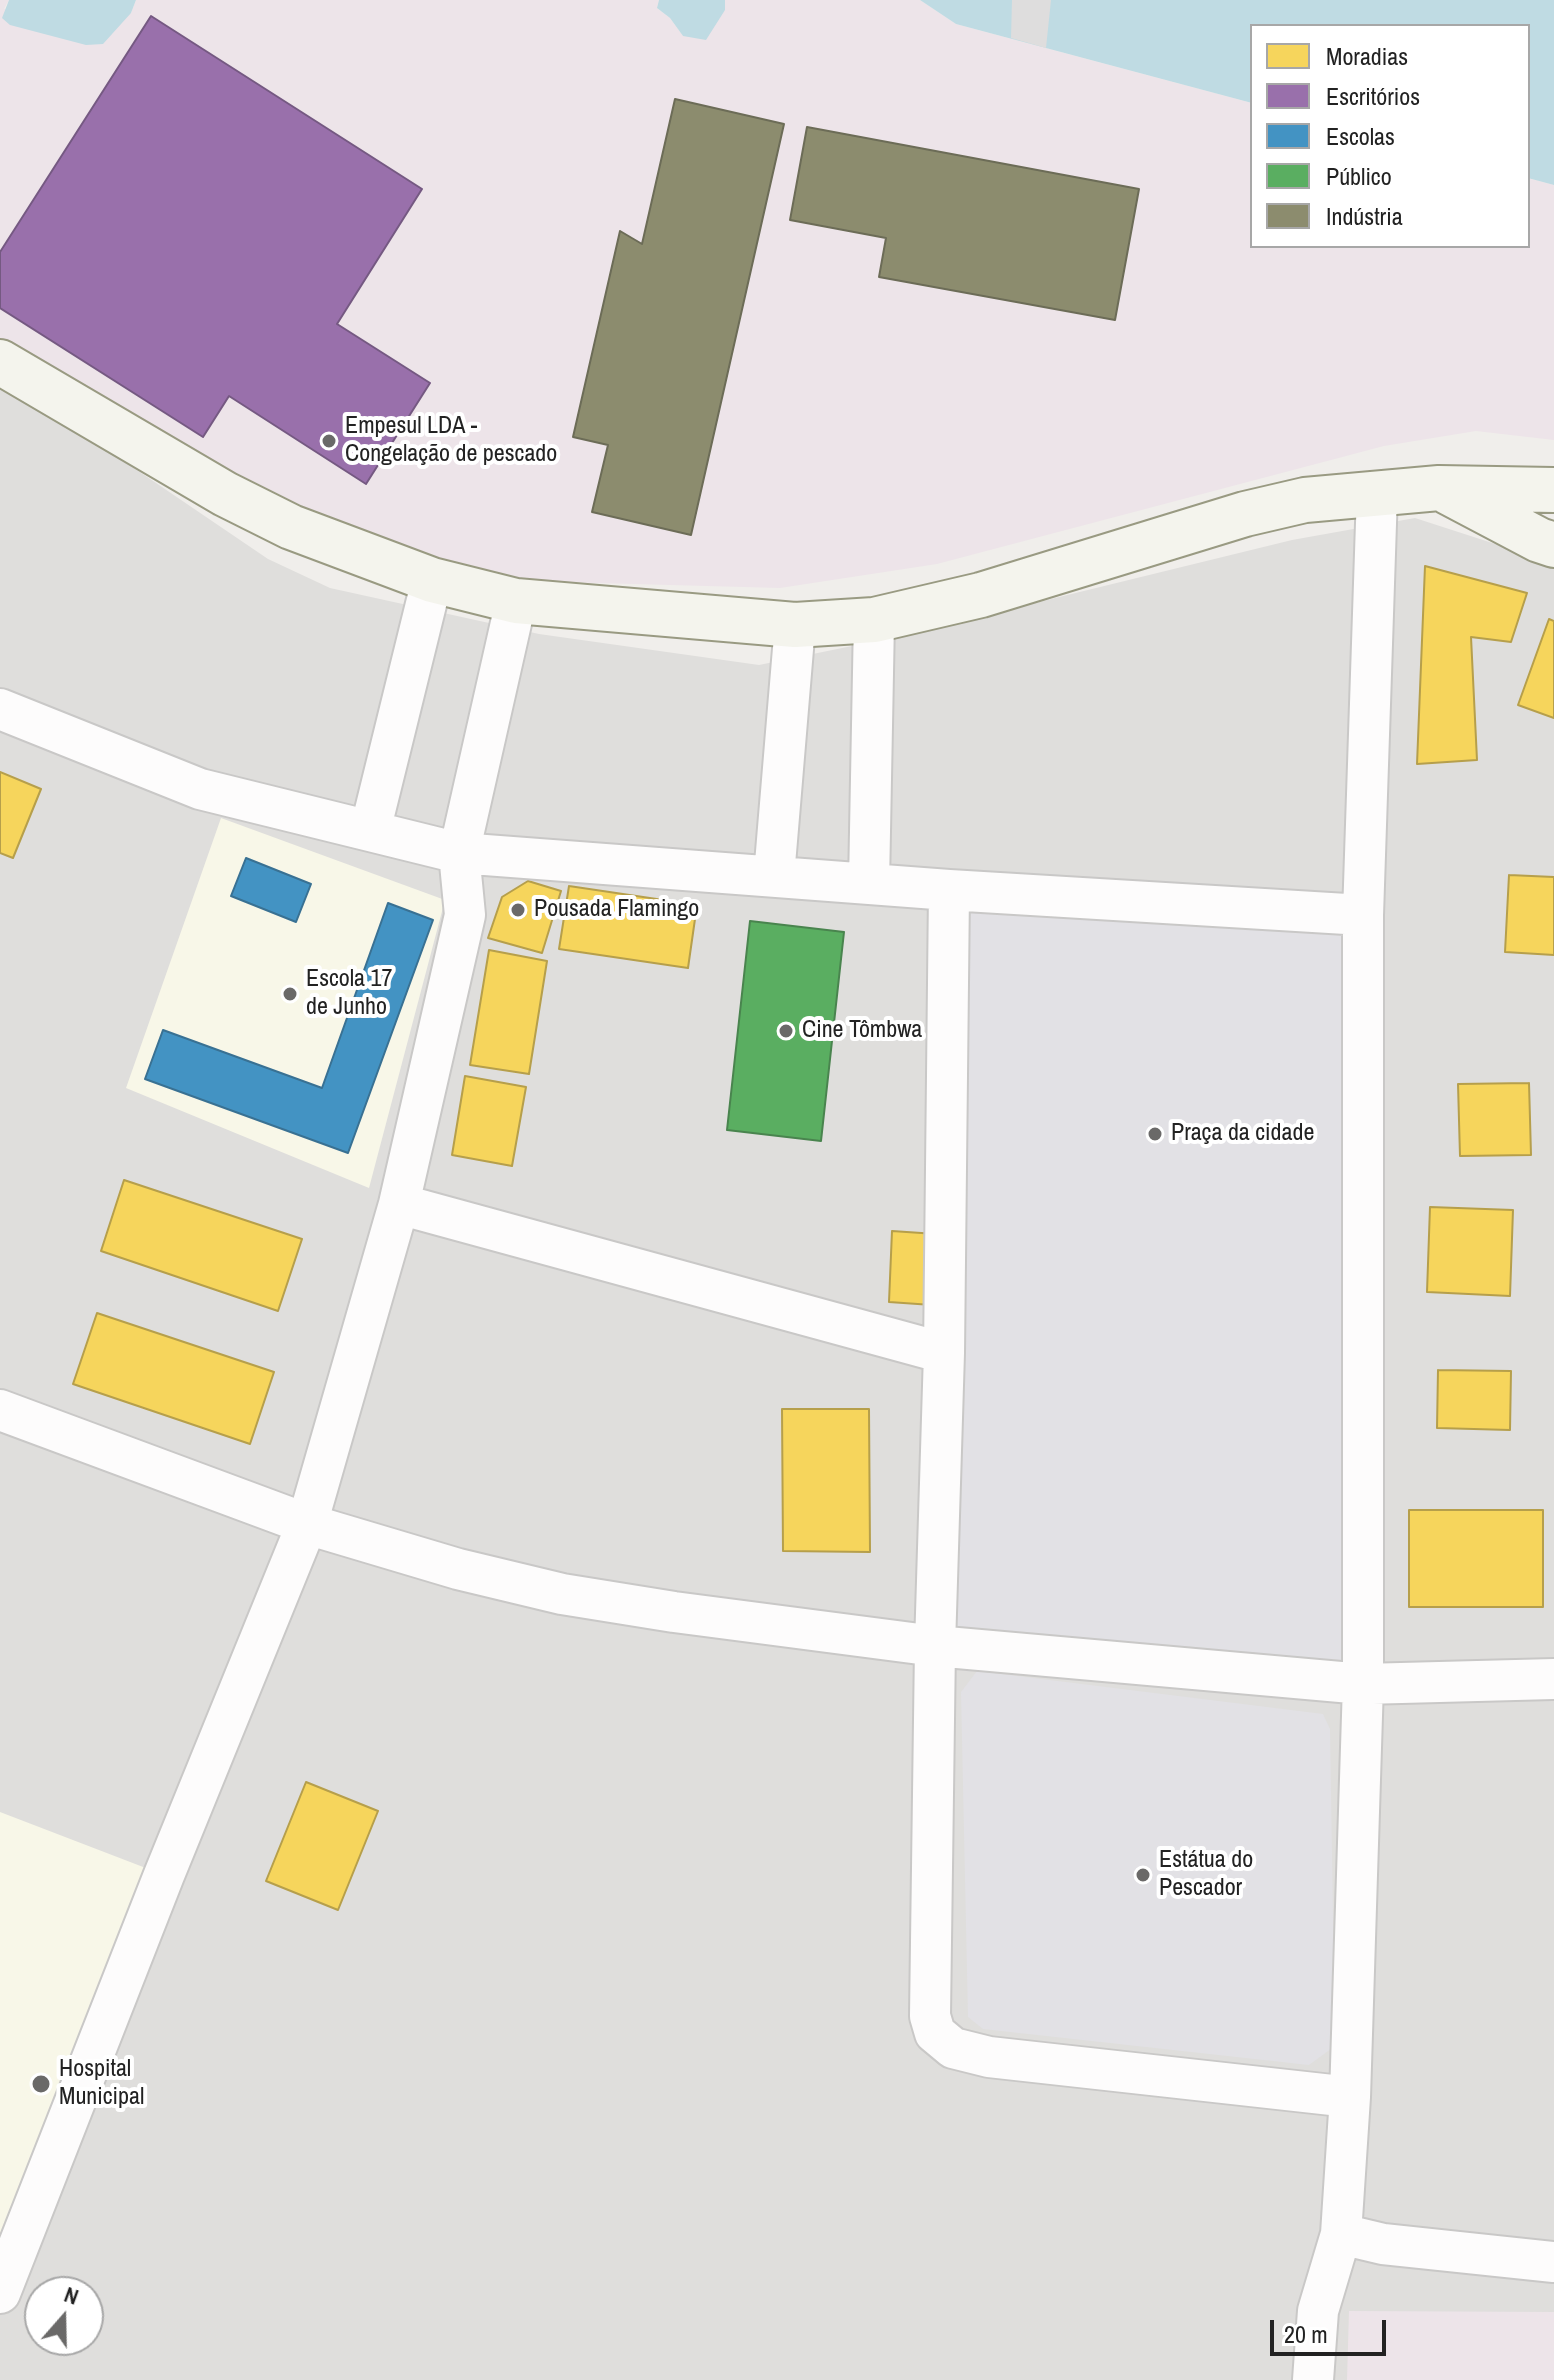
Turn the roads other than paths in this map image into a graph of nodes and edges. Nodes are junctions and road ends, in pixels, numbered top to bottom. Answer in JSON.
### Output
{"nodes":[{"id":1,"x":0,"y":362,"type":"edge"},
{"id":2,"x":1439,"y":488,"type":"junction"},
{"id":3,"x":1554,"y":490,"type":"edge"},
{"id":4,"x":1377,"y":493,"type":"junction"},
{"id":5,"x":1554,"y":545,"type":"edge"},
{"id":6,"x":432,"y":580,"type":"junction"},
{"id":7,"x":516,"y":601,"type":"junction"},
{"id":8,"x":874,"y":620,"type":"junction"},
{"id":9,"x":795,"y":625,"type":"junction"},
{"id":10,"x":0,"y":709,"type":"edge"},
{"id":11,"x":370,"y":831,"type":"junction"},
{"id":12,"x":459,"y":853,"type":"junction"},
{"id":13,"x":774,"y":876,"type":"junction"},
{"id":14,"x":869,"y":884,"type":"junction"},
{"id":15,"x":949,"y":890,"type":"junction"},
{"id":16,"x":1363,"y":915,"type":"junction"},
{"id":17,"x":399,"y":1204,"type":"junction"},
{"id":18,"x":944,"y":1353,"type":"junction"},
{"id":19,"x":0,"y":1410,"type":"edge"},
{"id":20,"x":307,"y":1524,"type":"junction"},
{"id":21,"x":935,"y":1646,"type":"junction"},
{"id":22,"x":1554,"y":1679,"type":"edge"},
{"id":23,"x":1363,"y":1684,"type":"junction"},
{"id":24,"x":1350,"y":2097,"type":"junction"},
{"id":25,"x":1341,"y":2234,"type":"junction"},
{"id":26,"x":1554,"y":2262,"type":"edge"},
{"id":27,"x":0,"y":2293,"type":"edge"},
{"id":28,"x":1313,"y":2380,"type":"edge"}],
"edges":[{"from":1,"to":6,"type":"street"},
{"from":2,"to":3,"type":"street"},
{"from":2,"to":4,"type":"street"},
{"from":2,"to":5,"type":"street"},
{"from":4,"to":8,"type":"street"},
{"from":4,"to":16,"type":"street"},
{"from":6,"to":7,"type":"street"},
{"from":6,"to":11,"type":"street"},
{"from":7,"to":9,"type":"street"},
{"from":7,"to":12,"type":"street"},
{"from":8,"to":9,"type":"street"},
{"from":8,"to":14,"type":"street"},
{"from":9,"to":13,"type":"street"},
{"from":10,"to":11,"type":"street"},
{"from":11,"to":12,"type":"street"},
{"from":12,"to":13,"type":"street"},
{"from":12,"to":17,"type":"street"},
{"from":13,"to":14,"type":"street"},
{"from":14,"to":15,"type":"street"},
{"from":15,"to":16,"type":"street"},
{"from":15,"to":18,"type":"street"},
{"from":16,"to":23,"type":"street"},
{"from":17,"to":18,"type":"street"},
{"from":17,"to":20,"type":"street"},
{"from":18,"to":21,"type":"street"},
{"from":19,"to":20,"type":"street"},
{"from":20,"to":21,"type":"street"},
{"from":20,"to":27,"type":"street"},
{"from":21,"to":23,"type":"street"},
{"from":21,"to":24,"type":"street"},
{"from":22,"to":23,"type":"street"},
{"from":23,"to":24,"type":"street"},
{"from":24,"to":25,"type":"street"},
{"from":25,"to":26,"type":"street"},
{"from":25,"to":28,"type":"street"}]}
